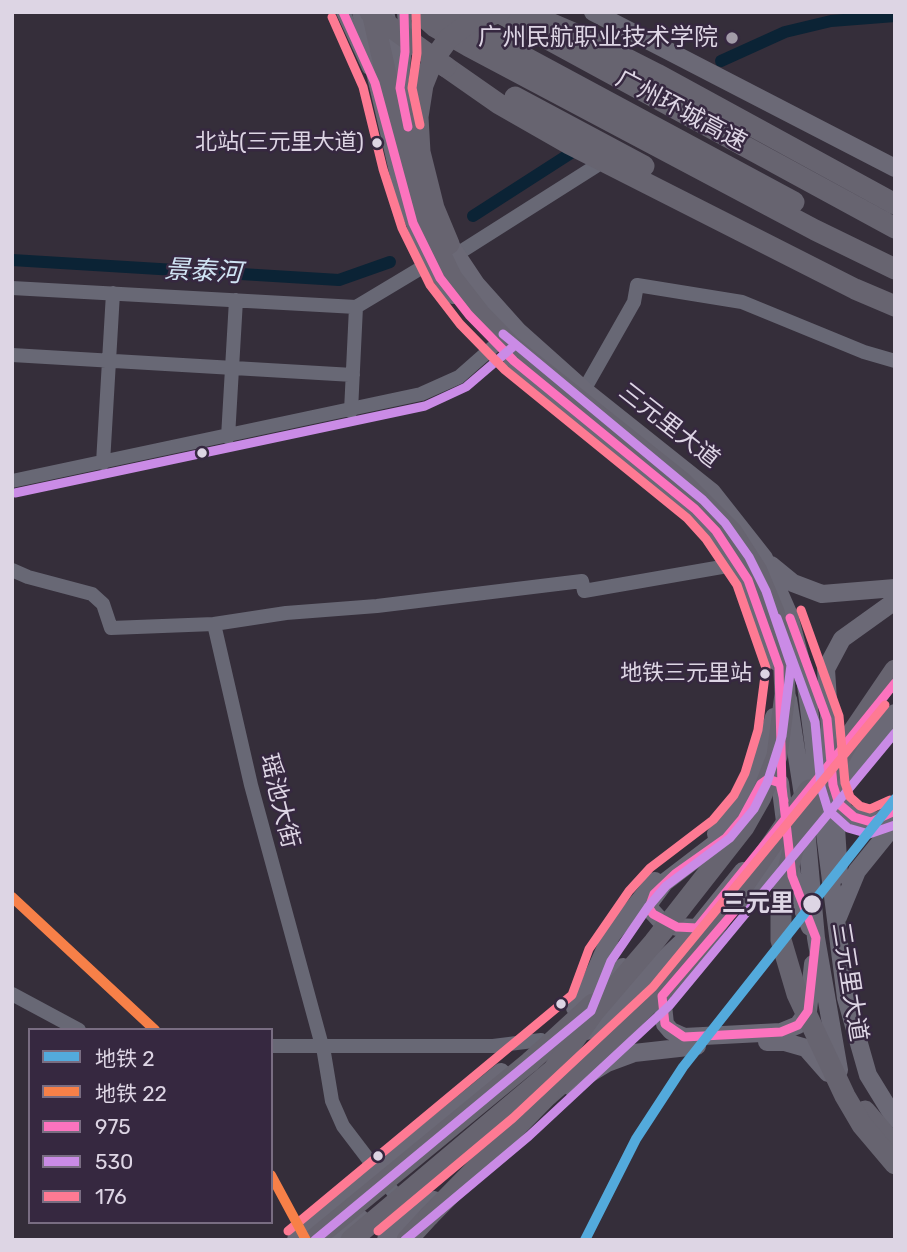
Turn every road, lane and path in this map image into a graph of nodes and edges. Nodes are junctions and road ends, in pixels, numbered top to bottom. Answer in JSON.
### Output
{"nodes":[{"id":1,"x":343,"y":12,"type":"edge"},
{"id":2,"x":361,"y":12,"type":"edge"},
{"id":3,"x":371,"y":12,"type":"edge"},
{"id":4,"x":385,"y":12,"type":"edge"},
{"id":5,"x":404,"y":12,"type":"edge"},
{"id":6,"x":418,"y":12,"type":"edge"},
{"id":7,"x":441,"y":12,"type":"edge"},
{"id":8,"x":499,"y":12,"type":"edge"},
{"id":9,"x":524,"y":12,"type":"edge"},
{"id":10,"x":539,"y":12,"type":"edge"},
{"id":11,"x":593,"y":12,"type":"edge"},
{"id":12,"x":446,"y":67,"type":"junction"},
{"id":13,"x":375,"y":83,"type":"junction"},
{"id":14,"x":400,"y":88,"type":"junction"},
{"id":15,"x":596,"y":166,"type":"dead end"},
{"id":16,"x":895,"y":168,"type":"edge"},
{"id":17,"x":895,"y":188,"type":"edge"},
{"id":18,"x":895,"y":204,"type":"edge"},
{"id":19,"x":895,"y":228,"type":"edge"},
{"id":20,"x":454,"y":256,"type":"junction"},
{"id":21,"x":895,"y":258,"type":"edge"},
{"id":22,"x":431,"y":262,"type":"junction"},
{"id":23,"x":895,"y":269,"type":"edge"},
{"id":24,"x":12,"y":288,"type":"edge"},
{"id":25,"x":113,"y":293,"type":"junction"},
{"id":26,"x":895,"y":295,"type":"edge"},
{"id":27,"x":236,"y":300,"type":"junction"},
{"id":28,"x":895,"y":306,"type":"edge"},
{"id":29,"x":356,"y":307,"type":"junction"},
{"id":30,"x":517,"y":331,"type":"junction"},
{"id":31,"x":495,"y":343,"type":"junction"},
{"id":32,"x":12,"y":355,"type":"edge"},
{"id":33,"x":895,"y":361,"type":"edge"},
{"id":34,"x":109,"y":362,"type":"junction"},
{"id":35,"x":232,"y":369,"type":"junction"},
{"id":36,"x":353,"y":375,"type":"junction"},
{"id":37,"x":584,"y":390,"type":"junction"},
{"id":38,"x":351,"y":411,"type":"junction"},
{"id":39,"x":609,"y":426,"type":"junction"},
{"id":40,"x":228,"y":437,"type":"junction"},
{"id":41,"x":103,"y":463,"type":"junction"},
{"id":42,"x":12,"y":481,"type":"edge"},
{"id":43,"x":764,"y":558,"type":"junction"},
{"id":44,"x":739,"y":564,"type":"junction"},
{"id":45,"x":12,"y":570,"type":"edge"},
{"id":46,"x":895,"y":588,"type":"edge"},
{"id":47,"x":895,"y":601,"type":"edge"},
{"id":48,"x":789,"y":615,"type":"junction"},
{"id":49,"x":214,"y":624,"type":"junction"},
{"id":50,"x":779,"y":667,"type":"junction"},
{"id":51,"x":895,"y":670,"type":"edge"},
{"id":52,"x":895,"y":683,"type":"edge"},
{"id":53,"x":895,"y":713,"type":"edge"},
{"id":54,"x":827,"y":719,"type":"junction"},
{"id":55,"x":850,"y":739,"type":"junction"},
{"id":56,"x":833,"y":785,"type":"junction"},
{"id":57,"x":782,"y":787,"type":"junction"},
{"id":58,"x":895,"y":811,"type":"edge"},
{"id":59,"x":895,"y":824,"type":"edge"},
{"id":60,"x":837,"y":920,"type":"junction"},
{"id":61,"x":697,"y":928,"type":"junction"},
{"id":62,"x":816,"y":938,"type":"junction"},
{"id":63,"x":637,"y":961,"type":"junction"},
{"id":64,"x":12,"y":994,"type":"edge"},
{"id":65,"x":659,"y":996,"type":"junction"},
{"id":66,"x":582,"y":1002,"type":"junction"},
{"id":67,"x":810,"y":1024,"type":"junction"},
{"id":68,"x":75,"y":1028,"type":"edge"},
{"id":69,"x":541,"y":1040,"type":"junction"},
{"id":70,"x":273,"y":1046,"type":"edge"},
{"id":71,"x":321,"y":1046,"type":"junction"},
{"id":72,"x":556,"y":1092,"type":"junction"},
{"id":73,"x":504,"y":1102,"type":"junction"},
{"id":74,"x":452,"y":1112,"type":"junction"},
{"id":75,"x":849,"y":1112,"type":"junction"},
{"id":76,"x":895,"y":1119,"type":"edge"},
{"id":77,"x":521,"y":1127,"type":"junction"},
{"id":78,"x":895,"y":1146,"type":"edge"},
{"id":79,"x":492,"y":1152,"type":"junction"},
{"id":80,"x":895,"y":1164,"type":"edge"},
{"id":81,"x":895,"y":1171,"type":"edge"},
{"id":82,"x":378,"y":1172,"type":"junction"},
{"id":83,"x":418,"y":1173,"type":"junction"},
{"id":84,"x":394,"y":1193,"type":"junction"},
{"id":85,"x":296,"y":1240,"type":"edge"},
{"id":86,"x":313,"y":1240,"type":"edge"},
{"id":87,"x":335,"y":1240,"type":"edge"},
{"id":88,"x":351,"y":1240,"type":"edge"},
{"id":89,"x":372,"y":1240,"type":"edge"},
{"id":90,"x":386,"y":1240,"type":"edge"},
{"id":91,"x":407,"y":1240,"type":"edge"},
{"id":92,"x":419,"y":1240,"type":"edge"}],
"edges":[{"from":1,"to":13,"type":"street"},
{"from":2,"to":13,"type":"main road","name":"三元里大道"},
{"from":3,"to":12,"type":"highway","bridge":true},
{"from":3,"to":39,"type":"highway","bridge":true},
{"from":4,"to":14,"type":"main road","name":"三元里大道"},
{"from":5,"to":14,"type":"street"},
{"from":6,"to":23,"type":"highway"},
{"from":7,"to":21,"type":"highway","name":"广州环城高速"},
{"from":8,"to":19,"type":"highway","name":"广州环城高速"},
{"from":8,"to":39,"type":"highway","bridge":true},
{"from":9,"to":18,"type":"highway"},
{"from":10,"to":17,"type":"highway"},
{"from":11,"to":16,"type":"main road"},
{"from":12,"to":26,"type":"highway"},
{"from":12,"to":28,"type":"highway"},
{"from":13,"to":22,"type":"main road","name":"三元里大道"},
{"from":14,"to":20,"type":"main road","name":"三元里大道"},
{"from":15,"to":20,"type":"street"},
{"from":20,"to":30,"type":"main road","name":"三元里大道"},
{"from":22,"to":29,"type":"street"},
{"from":22,"to":31,"type":"main road","name":"三元里大道"},
{"from":24,"to":25,"type":"street"},
{"from":25,"to":27,"type":"street"},
{"from":25,"to":34,"type":"street"},
{"from":27,"to":29,"type":"street"},
{"from":27,"to":35,"type":"street"},
{"from":29,"to":36,"type":"street"},
{"from":30,"to":31,"type":"street"},
{"from":30,"to":37,"type":"main road","name":"三元里大道"},
{"from":31,"to":38,"type":"street"},
{"from":31,"to":44,"type":"main road","name":"三元里大道"},
{"from":32,"to":34,"type":"street"},
{"from":33,"to":37,"type":"street"},
{"from":34,"to":35,"type":"street"},
{"from":34,"to":41,"type":"street"},
{"from":35,"to":36,"type":"street"},
{"from":35,"to":40,"type":"street"},
{"from":36,"to":38,"type":"street"},
{"from":37,"to":43,"type":"main road","name":"三元里大道"},
{"from":38,"to":40,"type":"street"},
{"from":39,"to":63,"type":"highway","bridge":true},
{"from":40,"to":41,"type":"street"},
{"from":41,"to":42,"type":"street"},
{"from":43,"to":46,"type":"main road"},
{"from":43,"to":48,"type":"main road","name":"三元里大道"},
{"from":44,"to":49,"type":"street"},
{"from":44,"to":50,"type":"main road","name":"三元里大道"},
{"from":45,"to":49,"type":"street"},
{"from":47,"to":54,"type":"main road"},
{"from":48,"to":54,"type":"main road"},
{"from":48,"to":60,"type":"main road","name":"三元里大道"},
{"from":49,"to":71,"type":"street","name":"瑶池大街"},
{"from":50,"to":57,"type":"street"},
{"from":50,"to":62,"type":"main road","name":"三元里大道"},
{"from":50,"to":66,"type":"main road"},
{"from":51,"to":55,"type":"highway","bridge":true},
{"from":52,"to":61,"type":"main road","bridge":true},
{"from":53,"to":65,"type":"main road","bridge":true},
{"from":54,"to":56,"type":"main road"},
{"from":55,"to":65,"type":"highway","bridge":true},
{"from":55,"to":67,"type":"highway","bridge":true},
{"from":56,"to":58,"type":"main road"},
{"from":56,"to":60,"type":"main road"},
{"from":57,"to":61,"type":"main road"},
{"from":57,"to":62,"type":"main road"},
{"from":59,"to":60,"type":"main road"},
{"from":60,"to":76,"type":"main road","name":"三元里大道"},
{"from":61,"to":66,"type":"main road"},
{"from":61,"to":73,"type":"main road"},
{"from":62,"to":65,"type":"main road"},
{"from":62,"to":75,"type":"main road","name":"三元里大道"},
{"from":63,"to":86,"type":"highway","bridge":true},
{"from":63,"to":88,"type":"highway","bridge":true},
{"from":64,"to":68,"type":"street"},
{"from":65,"to":72,"type":"highway"},
{"from":66,"to":69,"type":"main road"},
{"from":67,"to":78,"type":"highway","bridge":true},
{"from":67,"to":80,"type":"highway","bridge":true},
{"from":69,"to":71,"type":"street"},
{"from":69,"to":74,"type":"main road"},
{"from":70,"to":71,"type":"street"},
{"from":71,"to":82,"type":"street","name":"瑶池大街"},
{"from":72,"to":75,"type":"main road"},
{"from":72,"to":77,"type":"main road"},
{"from":72,"to":89,"type":"highway","bridge":true},
{"from":72,"to":91,"type":"highway","bridge":true},
{"from":73,"to":77,"type":"street"},
{"from":73,"to":83,"type":"main road"},
{"from":74,"to":82,"type":"main road"},
{"from":74,"to":83,"type":"main road"},
{"from":75,"to":81,"type":"main road","name":"三元里大道"},
{"from":77,"to":79,"type":"main road"},
{"from":79,"to":90,"type":"main road"},
{"from":79,"to":92,"type":"main road"},
{"from":82,"to":84,"type":"street","name":"瑶池大街"},
{"from":82,"to":85,"type":"main road"},
{"from":83,"to":84,"type":"main road"},
{"from":84,"to":87,"type":"main road"}]}
